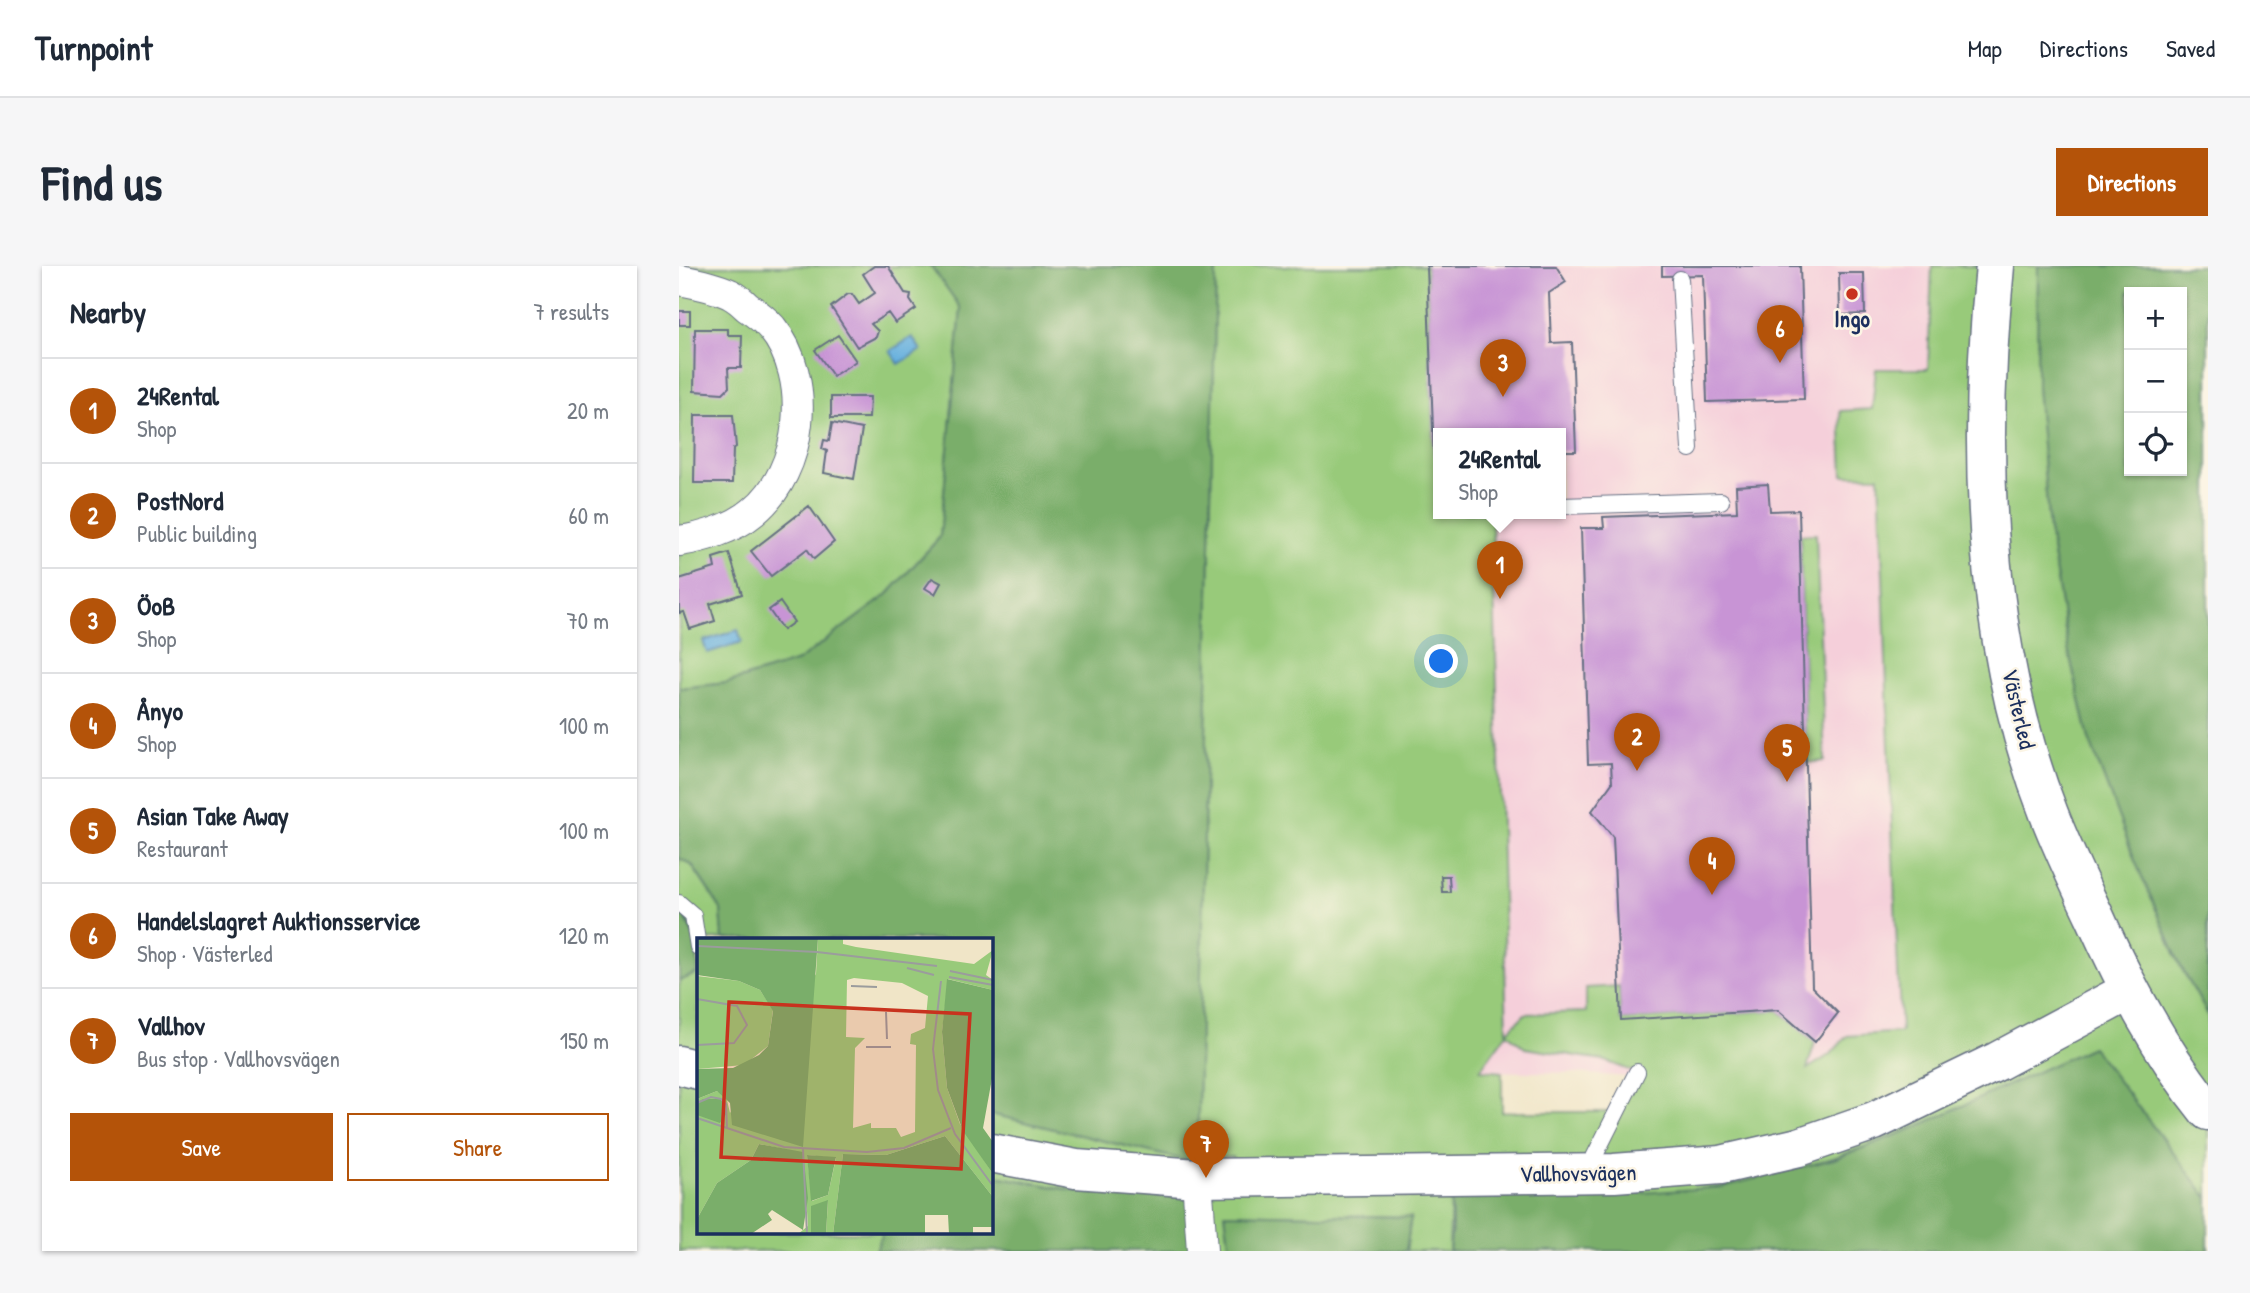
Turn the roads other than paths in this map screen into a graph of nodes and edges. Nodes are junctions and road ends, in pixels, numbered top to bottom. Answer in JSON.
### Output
{"nodes":[{"id":1,"x":1994,"y":266,"type":"edge"},
{"id":2,"x":1680,"y":279,"type":"dead end"},
{"id":3,"x":679,"y":280,"type":"edge"},
{"id":4,"x":1690,"y":449,"type":"dead end"},
{"id":5,"x":1721,"y":500,"type":"dead end"},
{"id":6,"x":1566,"y":506,"type":"edge"},
{"id":7,"x":679,"y":541,"type":"edge"},
{"id":8,"x":679,"y":903,"type":"edge"},
{"id":9,"x":697,"y":942,"type":"edge"},
{"id":10,"x":2129,"y":990,"type":"junction"},
{"id":11,"x":679,"y":1065,"type":"edge"},
{"id":12,"x":697,"y":1070,"type":"edge"},
{"id":13,"x":1637,"y":1072,"type":"dead end"},
{"id":14,"x":2208,"y":1111,"type":"edge"},
{"id":15,"x":992,"y":1153,"type":"edge"},
{"id":16,"x":1586,"y":1174,"type":"junction"},
{"id":17,"x":1197,"y":1178,"type":"junction"},
{"id":18,"x":1202,"y":1251,"type":"edge"}],
"edges":[{"from":1,"to":10,"type":"street","name":"Västerled"},
{"from":2,"to":4,"type":"lane"},
{"from":3,"to":7,"type":"street"},
{"from":5,"to":6,"type":"lane"},
{"from":8,"to":9,"type":"lane"},
{"from":10,"to":14,"type":"street","name":"Västerled"},
{"from":10,"to":16,"type":"street","name":"Vallhovsvägen"},
{"from":11,"to":12,"type":"street"},
{"from":13,"to":16,"type":"lane"},
{"from":15,"to":17,"type":"street","name":"Vallhovsvägen"},
{"from":16,"to":17,"type":"street","name":"Vallhovsvägen"},
{"from":17,"to":18,"type":"street"}]}
